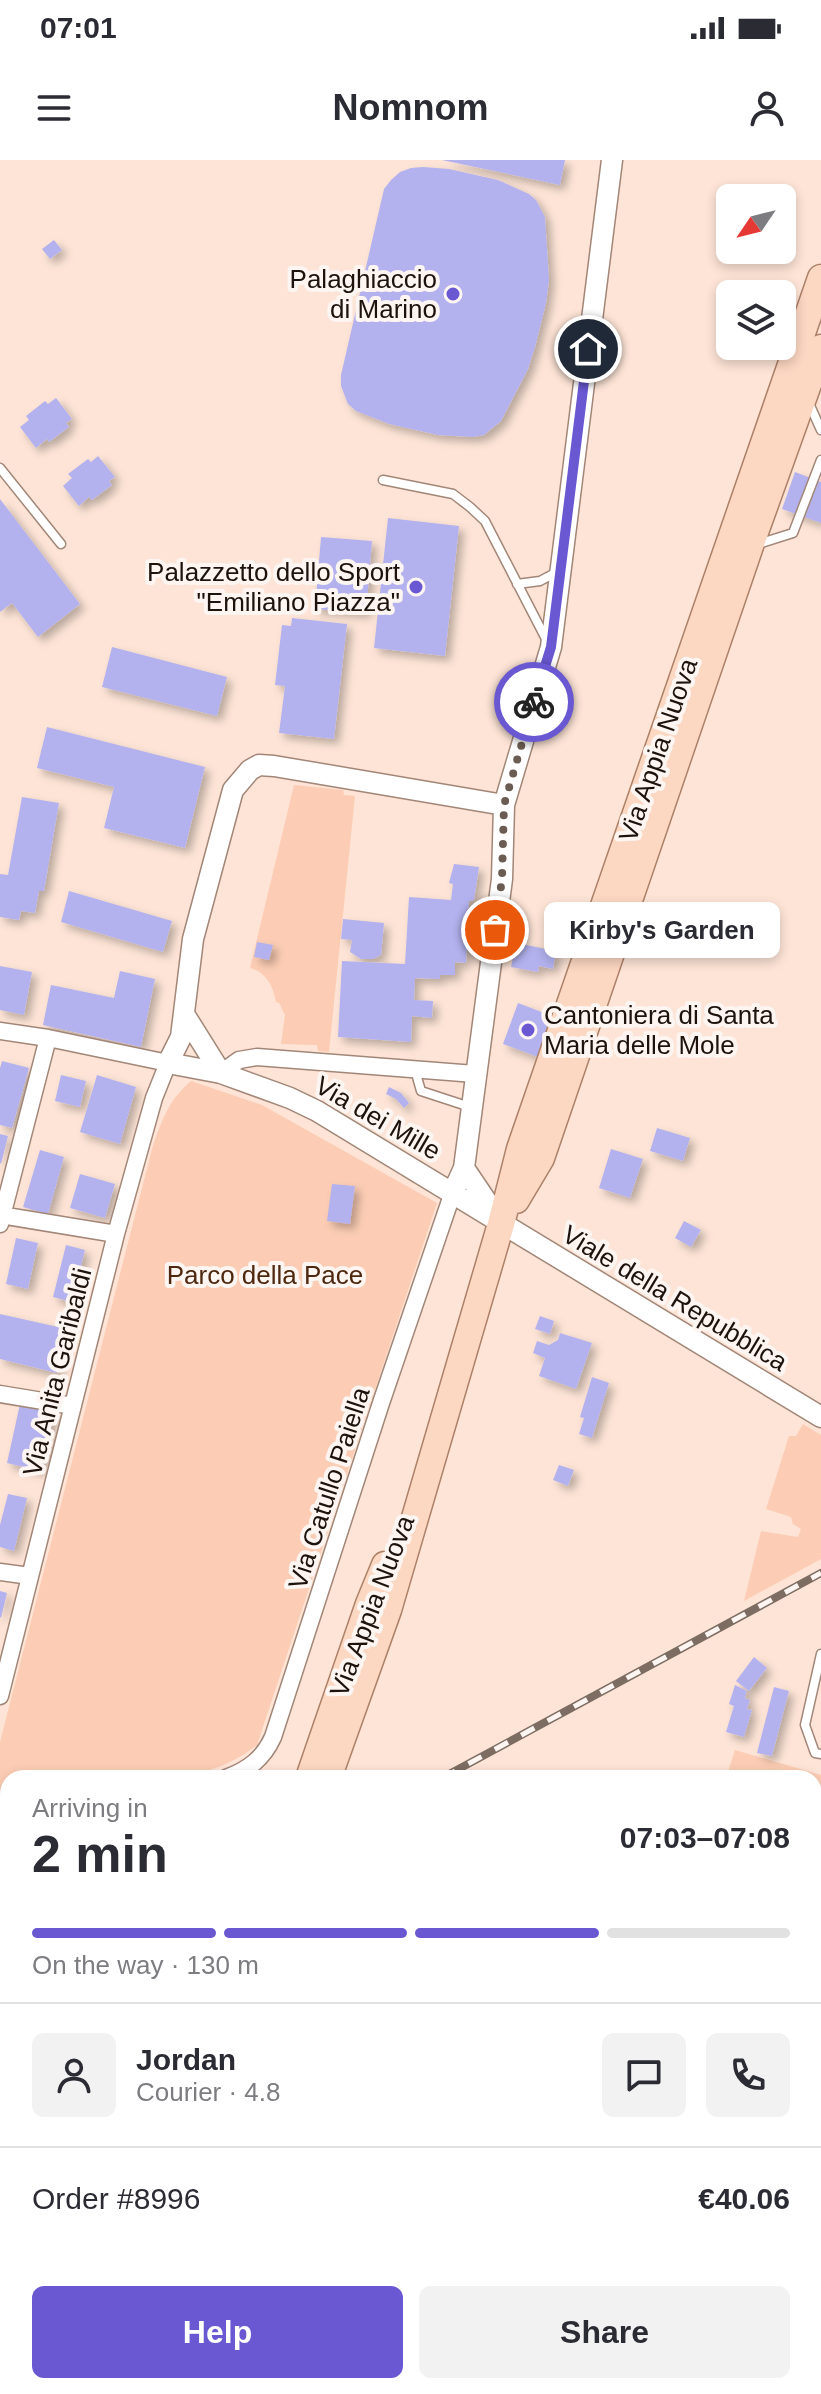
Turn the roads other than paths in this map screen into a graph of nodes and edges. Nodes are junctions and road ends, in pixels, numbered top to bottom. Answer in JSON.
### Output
{"nodes":[{"id":1,"x":612,"y":160,"type":"edge"},
{"id":2,"x":821,"y":278,"type":"edge"},
{"id":3,"x":821,"y":348,"type":"edge"},
{"id":4,"x":805,"y":395,"type":"junction"},
{"id":5,"x":821,"y":430,"type":"edge"},
{"id":6,"x":821,"y":460,"type":"edge"},
{"id":7,"x":0,"y":468,"type":"edge"},
{"id":8,"x":383,"y":480,"type":"dead end"},
{"id":9,"x":61,"y":544,"type":"dead end"},
{"id":10,"x":750,"y":546,"type":"junction"},
{"id":11,"x":560,"y":570,"type":"junction"},
{"id":12,"x":517,"y":584,"type":"junction"},
{"id":13,"x":551,"y":647,"type":"junction"},
{"id":14,"x":504,"y":805,"type":"junction"},
{"id":15,"x":184,"y":1014,"type":"junction"},
{"id":16,"x":0,"y":1031,"type":"edge"},
{"id":17,"x":48,"y":1038,"type":"junction"},
{"id":18,"x":168,"y":1063,"type":"junction"},
{"id":19,"x":415,"y":1070,"type":"junction"},
{"id":20,"x":221,"y":1073,"type":"junction"},
{"id":21,"x":475,"y":1074,"type":"junction"},
{"id":22,"x":471,"y":1107,"type":"junction"},
{"id":23,"x":464,"y":1168,"type":"junction"},
{"id":24,"x":453,"y":1192,"type":"junction"},
{"id":25,"x":1,"y":1218,"type":"edge"},
{"id":26,"x":501,"y":1224,"type":"junction"},
{"id":27,"x":116,"y":1234,"type":"junction"},
{"id":28,"x":0,"y":1394,"type":"edge"},
{"id":29,"x":73,"y":1406,"type":"junction"},
{"id":30,"x":821,"y":1417,"type":"edge"},
{"id":31,"x":438,"y":1436,"type":"junction"},
{"id":32,"x":0,"y":1572,"type":"edge"},
{"id":33,"x":30,"y":1576,"type":"junction"},
{"id":34,"x":821,"y":1654,"type":"edge"},
{"id":35,"x":0,"y":1696,"type":"edge"},
{"id":36,"x":821,"y":1754,"type":"edge"},
{"id":37,"x":244,"y":1770,"type":"edge"},
{"id":38,"x":312,"y":1770,"type":"edge"},
{"id":39,"x":331,"y":1770,"type":"edge"}],
"edges":[{"from":1,"to":11,"type":"street"},
{"from":2,"to":26,"type":"main road","name":"Via Appia Nuova"},
{"from":3,"to":4,"type":"main road","name":"Via Appia Nuova"},
{"from":4,"to":5,"type":"lane"},
{"from":4,"to":10,"type":"main road","name":"Via Appia Nuova"},
{"from":6,"to":10,"type":"lane"},
{"from":7,"to":9,"type":"lane"},
{"from":8,"to":12,"type":"lane"},
{"from":10,"to":26,"type":"main road","name":"Via Appia Nuova"},
{"from":11,"to":12,"type":"lane"},
{"from":11,"to":13,"type":"street"},
{"from":12,"to":13,"type":"lane"},
{"from":13,"to":14,"type":"street"},
{"from":14,"to":15,"type":"street"},
{"from":14,"to":21,"type":"street"},
{"from":15,"to":18,"type":"street"},
{"from":15,"to":20,"type":"street"},
{"from":16,"to":17,"type":"street","name":"Via dei Mille"},
{"from":17,"to":18,"type":"street","name":"Via dei Mille"},
{"from":17,"to":25,"type":"street"},
{"from":18,"to":20,"type":"street","name":"Via dei Mille"},
{"from":18,"to":27,"type":"street","name":"Via Anita Garibaldi"},
{"from":19,"to":20,"type":"street","name":"Via dei Mille"},
{"from":19,"to":21,"type":"street","name":"Via dei Mille"},
{"from":19,"to":22,"type":"lane","name":"Via dei Mille"},
{"from":20,"to":24,"type":"street","name":"Via dei Mille"},
{"from":21,"to":22,"type":"street"},
{"from":22,"to":23,"type":"street"},
{"from":23,"to":24,"type":"street"},
{"from":23,"to":26,"type":"street"},
{"from":24,"to":26,"type":"street","name":"Via dei Mille"},
{"from":24,"to":37,"type":"street","name":"Via Catullo Paiella"},
{"from":25,"to":27,"type":"street"},
{"from":26,"to":30,"type":"street","name":"Viale della Repubblica"},
{"from":26,"to":31,"type":"main road","name":"Via Appia Nuova"},
{"from":27,"to":29,"type":"street","name":"Via Anita Garibaldi"},
{"from":28,"to":29,"type":"street"},
{"from":29,"to":33,"type":"street","name":"Via Anita Garibaldi"},
{"from":31,"to":38,"type":"main road","name":"Via Appia Nuova"},
{"from":31,"to":39,"type":"main road","name":"Via Appia Nuova"},
{"from":32,"to":33,"type":"street"},
{"from":33,"to":35,"type":"street","name":"Via Anita Garibaldi"},
{"from":34,"to":36,"type":"lane"}]}
